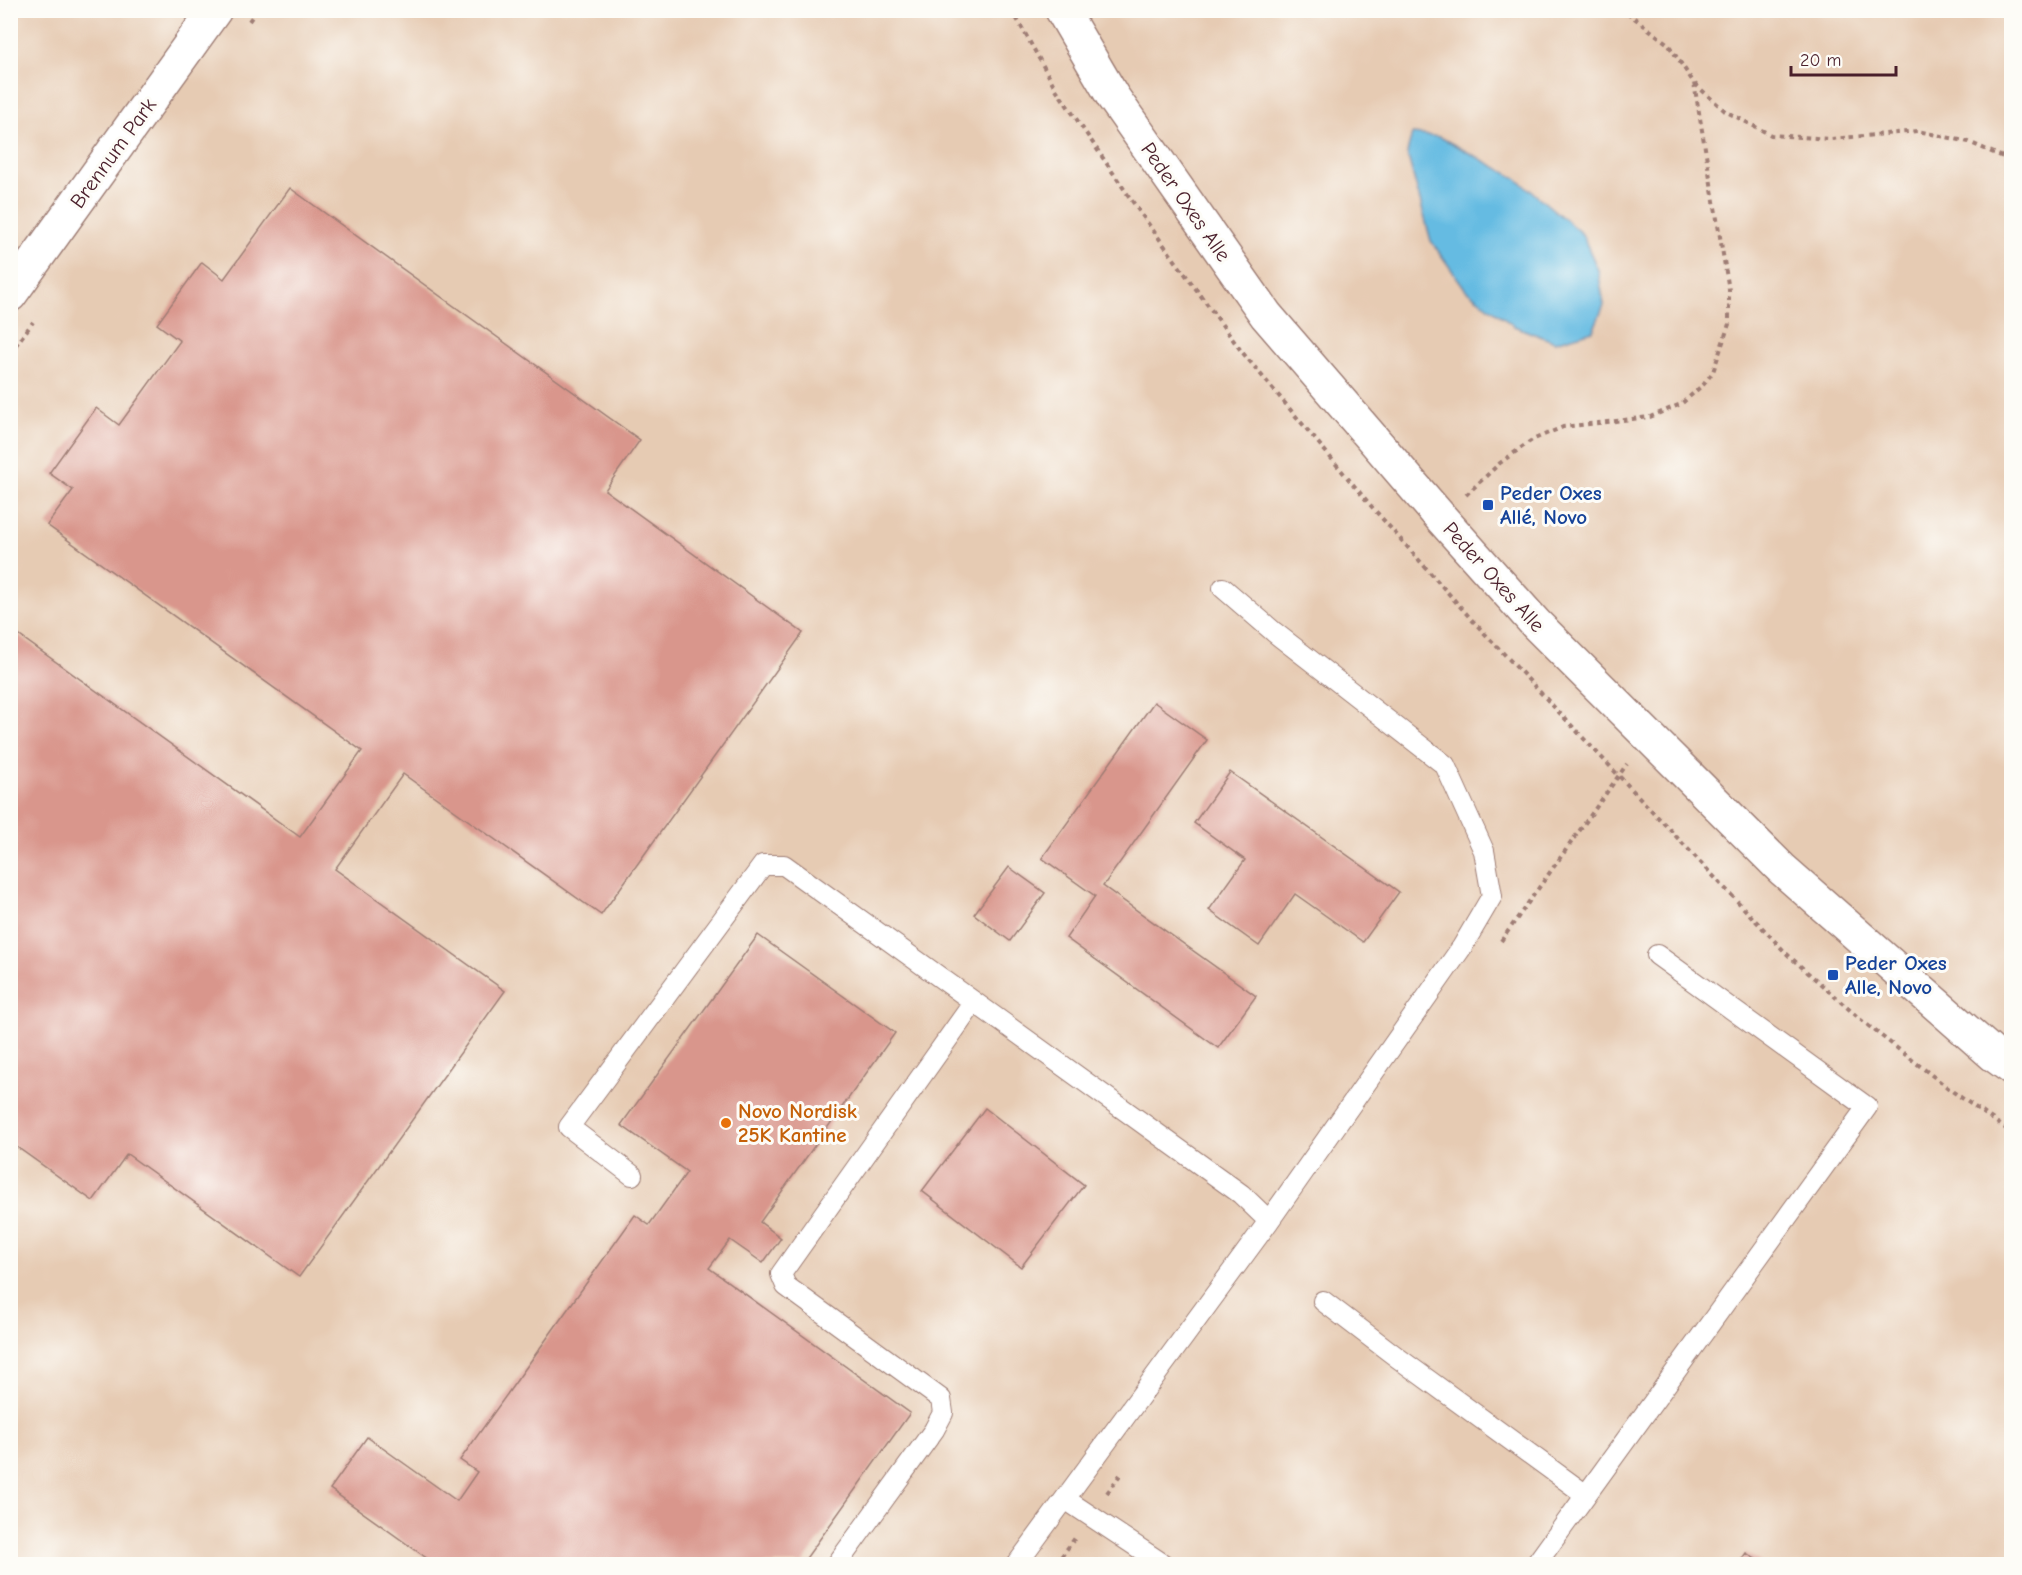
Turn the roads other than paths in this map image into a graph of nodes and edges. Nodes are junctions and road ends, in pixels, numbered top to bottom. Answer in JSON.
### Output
{"nodes":[{"id":1,"x":216,"y":10,"type":"edge"},
{"id":2,"x":1062,"y":10,"type":"edge"},
{"id":3,"x":10,"y":295,"type":"edge"},
{"id":4,"x":1223,"y":588,"type":"dead end"},
{"id":5,"x":1657,"y":955,"type":"dead end"},
{"id":6,"x":974,"y":1002,"type":"junction"},
{"id":7,"x":2012,"y":1068,"type":"edge"},
{"id":8,"x":632,"y":1175,"type":"dead end"},
{"id":9,"x":1269,"y":1221,"type":"junction"},
{"id":10,"x":1323,"y":1301,"type":"dead end"},
{"id":11,"x":1586,"y":1495,"type":"junction"},
{"id":12,"x":1065,"y":1499,"type":"junction"},
{"id":13,"x":837,"y":1564,"type":"edge"},
{"id":14,"x":1017,"y":1564,"type":"edge"},
{"id":15,"x":1163,"y":1564,"type":"edge"},
{"id":16,"x":1536,"y":1564,"type":"edge"}],
"edges":[{"from":1,"to":3,"type":"street","name":"Brennum Park"},
{"from":2,"to":7,"type":"street","name":"Peder Oxes Alle"},
{"from":4,"to":9,"type":"lane"},
{"from":5,"to":11,"type":"lane"},
{"from":6,"to":8,"type":"lane"},
{"from":6,"to":9,"type":"lane"},
{"from":6,"to":13,"type":"lane"},
{"from":9,"to":12,"type":"lane"},
{"from":10,"to":11,"type":"lane"},
{"from":11,"to":16,"type":"lane"},
{"from":12,"to":14,"type":"lane"},
{"from":12,"to":15,"type":"lane"}]}
